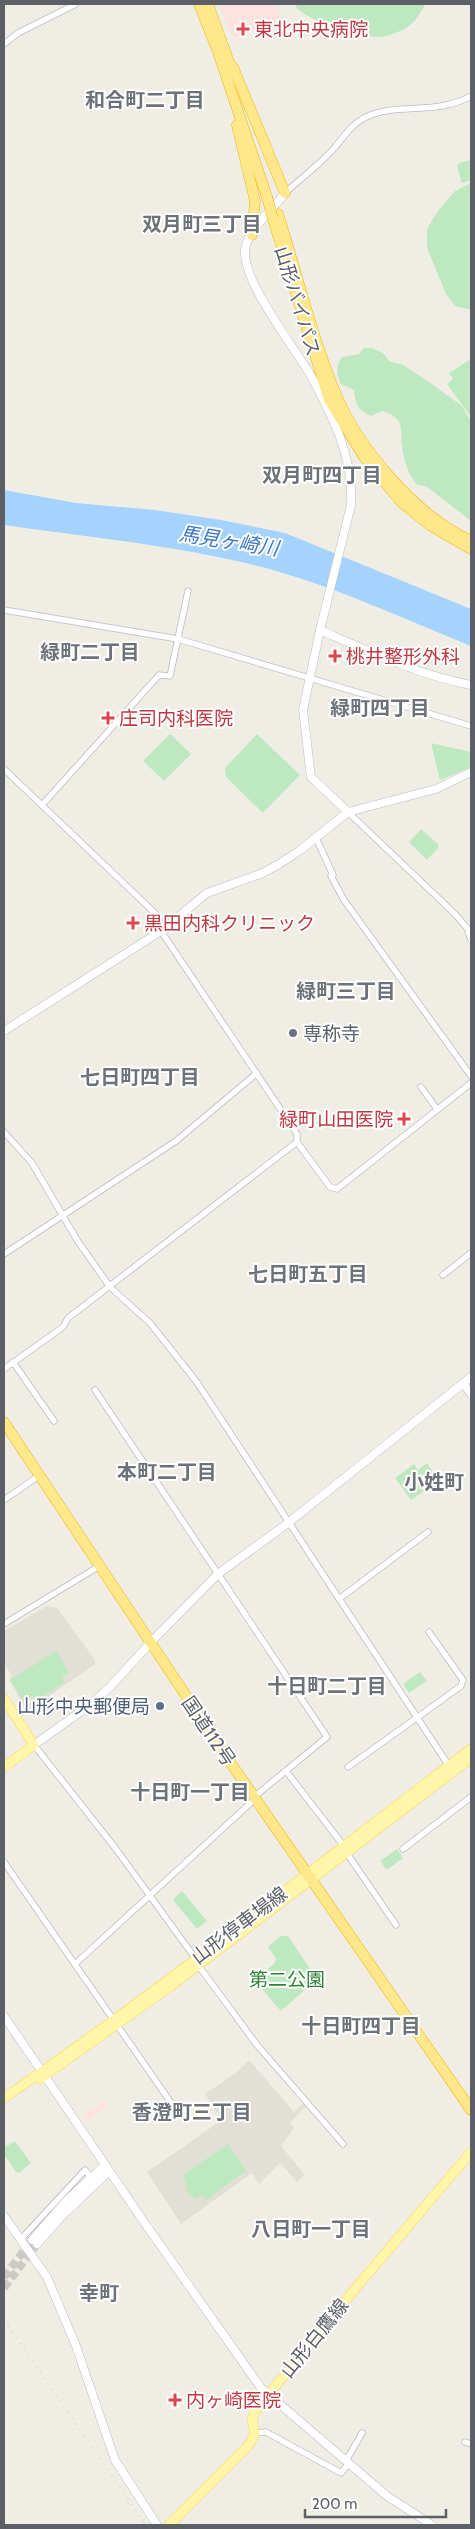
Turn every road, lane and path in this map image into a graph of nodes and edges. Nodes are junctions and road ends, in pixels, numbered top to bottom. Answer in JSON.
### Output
{"nodes":[{"id":1,"x":76,"y":4,"type":"edge"},
{"id":2,"x":199,"y":4,"type":"edge"},
{"id":3,"x":208,"y":4,"type":"edge"},
{"id":4,"x":4,"y":44,"type":"edge"},
{"id":5,"x":222,"y":50,"type":"junction"},
{"id":6,"x":471,"y":96,"type":"edge"},
{"id":7,"x":285,"y":193,"type":"junction"},
{"id":8,"x":275,"y":216,"type":"junction"},
{"id":9,"x":252,"y":235,"type":"junction"},
{"id":10,"x":471,"y":541,"type":"edge"},
{"id":11,"x":471,"y":549,"type":"edge"},
{"id":12,"x":188,"y":591,"type":"dead end"},
{"id":13,"x":4,"y":610,"type":"edge"},
{"id":14,"x":320,"y":630,"type":"junction"},
{"id":15,"x":178,"y":639,"type":"junction"},
{"id":16,"x":310,"y":676,"type":"junction"},
{"id":17,"x":471,"y":685,"type":"edge"},
{"id":18,"x":471,"y":726,"type":"edge"},
{"id":19,"x":4,"y":769,"type":"edge"},
{"id":20,"x":471,"y":772,"type":"edge"},
{"id":21,"x":42,"y":805,"type":"junction"},
{"id":22,"x":348,"y":812,"type":"junction"},
{"id":23,"x":316,"y":838,"type":"junction"},
{"id":24,"x":161,"y":931,"type":"junction"},
{"id":25,"x":471,"y":940,"type":"edge"},
{"id":26,"x":4,"y":1031,"type":"edge"},
{"id":27,"x":257,"y":1073,"type":"junction"},
{"id":28,"x":471,"y":1076,"type":"edge"},
{"id":29,"x":471,"y":1083,"type":"edge"},
{"id":30,"x":421,"y":1087,"type":"dead end"},
{"id":31,"x":438,"y":1109,"type":"junction"},
{"id":32,"x":4,"y":1132,"type":"edge"},
{"id":33,"x":297,"y":1142,"type":"junction"},
{"id":34,"x":62,"y":1215,"type":"junction"},
{"id":35,"x":471,"y":1253,"type":"edge"},
{"id":36,"x":4,"y":1254,"type":"edge"},
{"id":37,"x":443,"y":1274,"type":"dead end"},
{"id":38,"x":110,"y":1287,"type":"junction"},
{"id":39,"x":13,"y":1362,"type":"junction"},
{"id":40,"x":4,"y":1369,"type":"edge"},
{"id":41,"x":471,"y":1377,"type":"edge"},
{"id":42,"x":464,"y":1383,"type":"junction"},
{"id":43,"x":95,"y":1390,"type":"dead end"},
{"id":44,"x":471,"y":1394,"type":"edge"},
{"id":45,"x":54,"y":1420,"type":"dead end"},
{"id":46,"x":4,"y":1422,"type":"edge"},
{"id":47,"x":40,"y":1475,"type":"junction"},
{"id":48,"x":4,"y":1500,"type":"edge"},
{"id":49,"x":288,"y":1523,"type":"junction"},
{"id":50,"x":428,"y":1532,"type":"dead end"},
{"id":51,"x":101,"y":1565,"type":"junction"},
{"id":52,"x":218,"y":1574,"type":"junction"},
{"id":53,"x":339,"y":1599,"type":"junction"},
{"id":54,"x":4,"y":1624,"type":"edge"},
{"id":55,"x":429,"y":1632,"type":"dead end"},
{"id":56,"x":150,"y":1642,"type":"junction"},
{"id":57,"x":4,"y":1699,"type":"edge"},
{"id":58,"x":418,"y":1718,"type":"junction"},
{"id":59,"x":34,"y":1745,"type":"junction"},
{"id":60,"x":471,"y":1749,"type":"edge"},
{"id":61,"x":471,"y":1758,"type":"edge"},
{"id":62,"x":4,"y":1766,"type":"edge"},
{"id":63,"x":449,"y":1766,"type":"junction"},
{"id":64,"x":348,"y":1767,"type":"dead end"},
{"id":65,"x":286,"y":1771,"type":"junction"},
{"id":66,"x":255,"y":1797,"type":"junction"},
{"id":67,"x":471,"y":1797,"type":"edge"},
{"id":68,"x":345,"y":1849,"type":"junction"},
{"id":69,"x":402,"y":1849,"type":"dead end"},
{"id":70,"x":4,"y":1862,"type":"edge"},
{"id":71,"x":310,"y":1876,"type":"junction"},
{"id":72,"x":149,"y":1894,"type":"junction"},
{"id":73,"x":396,"y":1925,"type":"dead end"},
{"id":74,"x":196,"y":1962,"type":"junction"},
{"id":75,"x":75,"y":1964,"type":"junction"},
{"id":76,"x":4,"y":2016,"type":"edge"},
{"id":77,"x":115,"y":2022,"type":"junction"},
{"id":78,"x":43,"y":2074,"type":"junction"},
{"id":79,"x":4,"y":2098,"type":"edge"},
{"id":80,"x":4,"y":2105,"type":"edge"},
{"id":81,"x":176,"y":2110,"type":"dead end"},
{"id":82,"x":471,"y":2110,"type":"edge"},
{"id":83,"x":343,"y":2144,"type":"dead end"},
{"id":84,"x":471,"y":2152,"type":"edge"},
{"id":85,"x":107,"y":2168,"type":"junction"},
{"id":86,"x":91,"y":2178,"type":"junction"},
{"id":87,"x":4,"y":2216,"type":"edge"},
{"id":88,"x":21,"y":2239,"type":"junction"},
{"id":89,"x":267,"y":2395,"type":"junction"},
{"id":90,"x":255,"y":2433,"type":"junction"},
{"id":91,"x":362,"y":2433,"type":"dead end"},
{"id":92,"x":347,"y":2462,"type":"junction"},
{"id":93,"x":157,"y":2525,"type":"edge"},
{"id":94,"x":169,"y":2525,"type":"edge"},
{"id":95,"x":432,"y":2525,"type":"edge"}],
"edges":[{"from":1,"to":4,"type":"street"},
{"from":2,"to":5,"type":"highway","name":"山形バイパス"},
{"from":3,"to":5,"type":"highway","name":"山形バイパス"},
{"from":5,"to":7,"type":"highway"},
{"from":5,"to":8,"type":"highway","name":"山形バイパス"},
{"from":5,"to":9,"type":"highway"},
{"from":6,"to":7,"type":"street"},
{"from":7,"to":9,"type":"street"},
{"from":8,"to":10,"type":"highway","name":"山形バイパス"},
{"from":8,"to":11,"type":"highway","name":"山形バイパス"},
{"from":9,"to":14,"type":"street"},
{"from":12,"to":15,"type":"street"},
{"from":13,"to":15,"type":"street"},
{"from":14,"to":16,"type":"street"},
{"from":14,"to":17,"type":"street"},
{"from":15,"to":16,"type":"street"},
{"from":15,"to":21,"type":"street"},
{"from":16,"to":18,"type":"street"},
{"from":16,"to":22,"type":"street"},
{"from":19,"to":21,"type":"street"},
{"from":20,"to":22,"type":"street"},
{"from":21,"to":24,"type":"street"},
{"from":22,"to":23,"type":"street"},
{"from":22,"to":25,"type":"street"},
{"from":23,"to":24,"type":"street"},
{"from":23,"to":28,"type":"street"},
{"from":24,"to":26,"type":"street"},
{"from":24,"to":27,"type":"street"},
{"from":27,"to":33,"type":"street"},
{"from":27,"to":34,"type":"street"},
{"from":29,"to":31,"type":"street"},
{"from":30,"to":31,"type":"street"},
{"from":31,"to":33,"type":"street"},
{"from":32,"to":34,"type":"street"},
{"from":33,"to":38,"type":"street"},
{"from":34,"to":36,"type":"street"},
{"from":34,"to":38,"type":"street"},
{"from":35,"to":37,"type":"street"},
{"from":38,"to":39,"type":"street"},
{"from":38,"to":49,"type":"street"},
{"from":39,"to":40,"type":"street"},
{"from":39,"to":45,"type":"street"},
{"from":41,"to":42,"type":"street"},
{"from":42,"to":44,"type":"street"},
{"from":42,"to":49,"type":"street"},
{"from":43,"to":52,"type":"street"},
{"from":46,"to":47,"type":"highway","name":"国道112号"},
{"from":47,"to":48,"type":"street"},
{"from":47,"to":51,"type":"highway","name":"国道112号"},
{"from":49,"to":52,"type":"street"},
{"from":49,"to":53,"type":"street"},
{"from":50,"to":53,"type":"street"},
{"from":51,"to":54,"type":"street"},
{"from":51,"to":56,"type":"highway","name":"国道112号"},
{"from":52,"to":56,"type":"street"},
{"from":52,"to":65,"type":"street"},
{"from":53,"to":58,"type":"street"},
{"from":55,"to":58,"type":"street"},
{"from":56,"to":59,"type":"street"},
{"from":56,"to":66,"type":"highway","name":"国道112号"},
{"from":57,"to":59,"type":"main road"},
{"from":58,"to":63,"type":"street"},
{"from":58,"to":64,"type":"street"},
{"from":59,"to":62,"type":"main road"},
{"from":59,"to":72,"type":"street"},
{"from":60,"to":63,"type":"main road","name":"山形停車場線"},
{"from":61,"to":68,"type":"main road","name":"山形停車場線"},
{"from":63,"to":68,"type":"main road","name":"山形停車場線"},
{"from":65,"to":66,"type":"street"},
{"from":65,"to":68,"type":"street"},
{"from":66,"to":71,"type":"highway","name":"国道112号"},
{"from":66,"to":72,"type":"street"},
{"from":67,"to":69,"type":"street"},
{"from":68,"to":71,"type":"main road","name":"山形停車場線"},
{"from":68,"to":73,"type":"street"},
{"from":70,"to":75,"type":"street"},
{"from":71,"to":74,"type":"main road","name":"山形停車場線"},
{"from":71,"to":82,"type":"highway","name":"国道112号"},
{"from":72,"to":74,"type":"street"},
{"from":72,"to":75,"type":"street"},
{"from":74,"to":77,"type":"main road","name":"山形停車場線"},
{"from":74,"to":83,"type":"street"},
{"from":75,"to":77,"type":"street"},
{"from":76,"to":78,"type":"street"},
{"from":77,"to":78,"type":"main road","name":"山形停車場線"},
{"from":77,"to":81,"type":"street"},
{"from":78,"to":79,"type":"main road","name":"山形停車場線"},
{"from":78,"to":80,"type":"main road","name":"山形停車場線"},
{"from":78,"to":85,"type":"street"},
{"from":84,"to":89,"type":"main road","name":"山形白鷹線"},
{"from":85,"to":86,"type":"street"},
{"from":85,"to":86,"type":"street"},
{"from":85,"to":89,"type":"street"},
{"from":86,"to":88,"type":"street"},
{"from":87,"to":88,"type":"street"},
{"from":88,"to":93,"type":"street"},
{"from":89,"to":90,"type":"main road","name":"山形白鷹線"},
{"from":89,"to":92,"type":"street"},
{"from":90,"to":92,"type":"street"},
{"from":90,"to":94,"type":"main road"},
{"from":91,"to":92,"type":"street"},
{"from":92,"to":95,"type":"street"}]}
